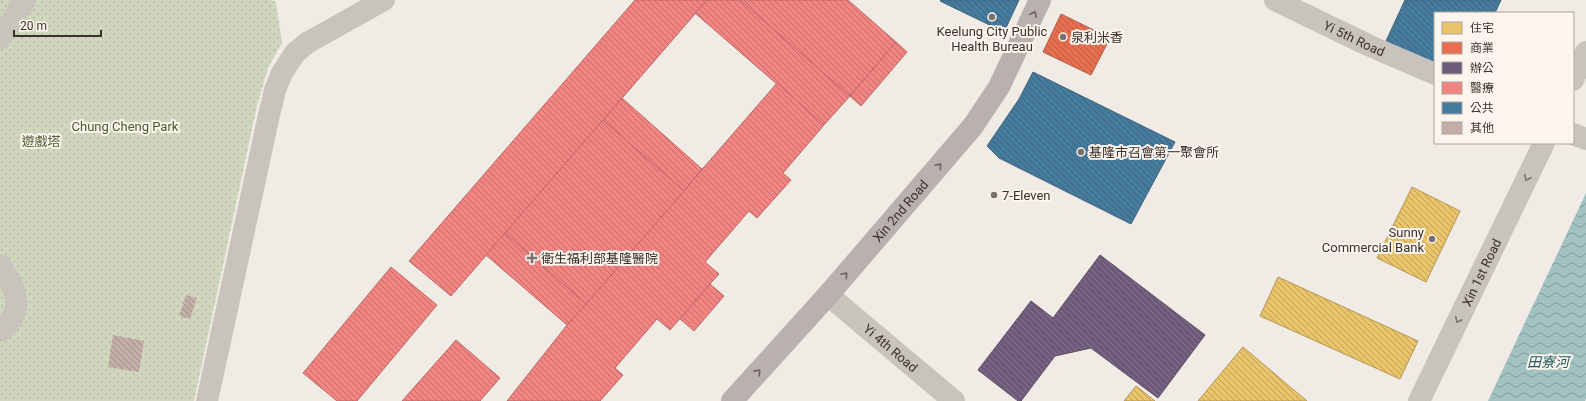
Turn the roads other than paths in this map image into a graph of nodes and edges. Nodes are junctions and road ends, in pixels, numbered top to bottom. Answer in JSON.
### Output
{"nodes":[{"id":1,"x":25,"y":0,"type":"edge"},
{"id":2,"x":384,"y":0,"type":"edge"},
{"id":3,"x":1040,"y":0,"type":"edge"},
{"id":4,"x":1275,"y":0,"type":"edge"},
{"id":5,"x":0,"y":39,"type":"edge"},
{"id":6,"x":1586,"y":52,"type":"edge"},
{"id":7,"x":1434,"y":74,"type":"edge"},
{"id":8,"x":1574,"y":78,"type":"edge"},
{"id":9,"x":1574,"y":134,"type":"edge"},
{"id":10,"x":1586,"y":139,"type":"edge"},
{"id":11,"x":1544,"y":144,"type":"edge"},
{"id":12,"x":0,"y":265,"type":"edge"},
{"id":13,"x":828,"y":295,"type":"junction"},
{"id":14,"x":0,"y":331,"type":"edge"},
{"id":15,"x":207,"y":401,"type":"edge"},
{"id":16,"x":732,"y":401,"type":"edge"},
{"id":17,"x":954,"y":401,"type":"edge"},
{"id":18,"x":1419,"y":401,"type":"edge"}],
"edges":[{"from":1,"to":5,"type":"street"},
{"from":2,"to":15,"type":"street"},
{"from":13,"to":3,"type":"main road","name":"Xin 2nd Road","one_way":true},
{"from":4,"to":7,"type":"street","name":"Yi 5th Road"},
{"from":6,"to":8,"type":"street"},
{"from":9,"to":10,"type":"street"},
{"from":11,"to":18,"type":"street","name":"Xin 1st Road","one_way":true},
{"from":12,"to":14,"type":"street"},
{"from":16,"to":13,"type":"main road","name":"Xin 2nd Road","one_way":true},
{"from":13,"to":17,"type":"street","name":"Yi 4th Road"}]}
